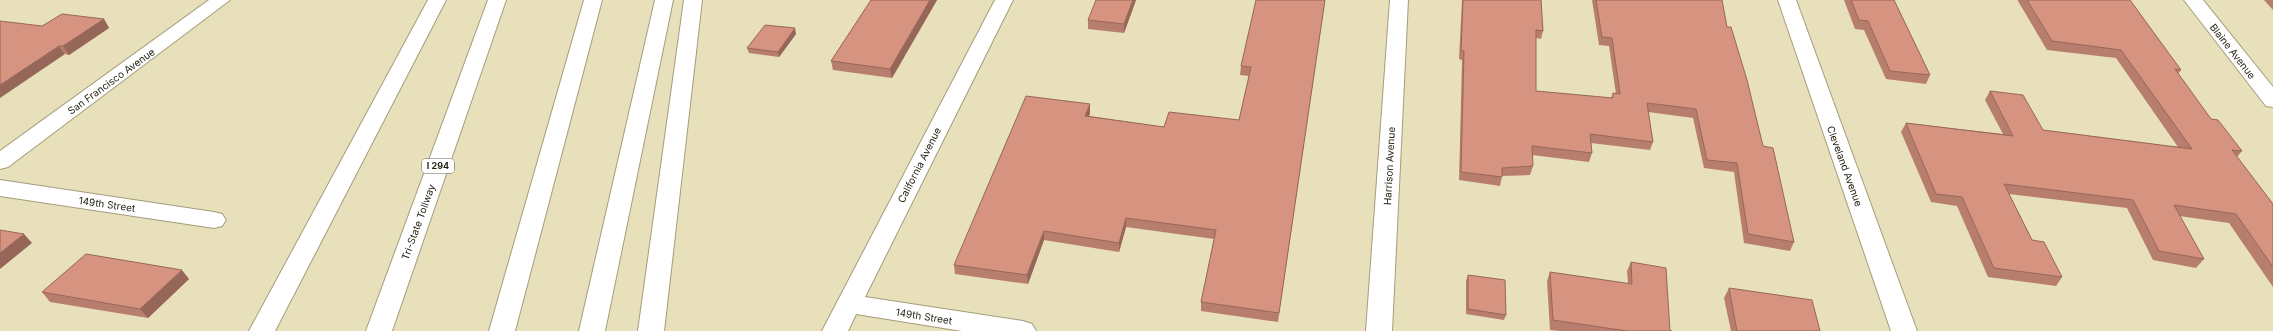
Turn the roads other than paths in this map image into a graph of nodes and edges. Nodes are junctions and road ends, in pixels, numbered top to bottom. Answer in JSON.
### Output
{"nodes":[{"id":1,"x":221,"y":0,"type":"edge"},
{"id":2,"x":437,"y":0,"type":"edge"},
{"id":3,"x":497,"y":0,"type":"edge"},
{"id":4,"x":593,"y":0,"type":"edge"},
{"id":5,"x":664,"y":0,"type":"edge"},
{"id":6,"x":693,"y":0,"type":"edge"},
{"id":7,"x":1004,"y":0,"type":"edge"},
{"id":8,"x":1399,"y":0,"type":"edge"},
{"id":9,"x":1787,"y":0,"type":"edge"},
{"id":10,"x":2193,"y":0,"type":"edge"},
{"id":11,"x":2273,"y":101,"type":"edge"},
{"id":12,"x":0,"y":162,"type":"edge"},
{"id":13,"x":0,"y":188,"type":"edge"},
{"id":14,"x":214,"y":220,"type":"dead end"},
{"id":15,"x":848,"y":304,"type":"junction"},
{"id":16,"x":262,"y":331,"type":"edge"},
{"id":17,"x":379,"y":331,"type":"edge"},
{"id":18,"x":502,"y":331,"type":"edge"},
{"id":19,"x":592,"y":331,"type":"edge"},
{"id":20,"x":651,"y":331,"type":"edge"},
{"id":21,"x":835,"y":331,"type":"edge"},
{"id":22,"x":1022,"y":331,"type":"edge"},
{"id":23,"x":1379,"y":331,"type":"edge"},
{"id":24,"x":1904,"y":331,"type":"edge"}],
"edges":[{"from":1,"to":12,"type":"main road","name":"San Francisco Avenue"},
{"from":2,"to":16,"type":"main road"},
{"from":3,"to":17,"type":"main road","name":"Tri-State Tollway","number":"I 294"},
{"from":4,"to":18,"type":"main road"},
{"from":5,"to":19,"type":"main road"},
{"from":6,"to":20,"type":"main road"},
{"from":7,"to":15,"type":"main road","name":"California Avenue"},
{"from":8,"to":23,"type":"main road","name":"Harrison Avenue"},
{"from":9,"to":24,"type":"main road","name":"Cleveland Avenue"},
{"from":10,"to":11,"type":"main road","name":"Blaine Avenue"},
{"from":13,"to":14,"type":"main road","name":"149th Street"},
{"from":15,"to":21,"type":"main road","name":"California Avenue"},
{"from":15,"to":22,"type":"main road","name":"149th Street"}]}
